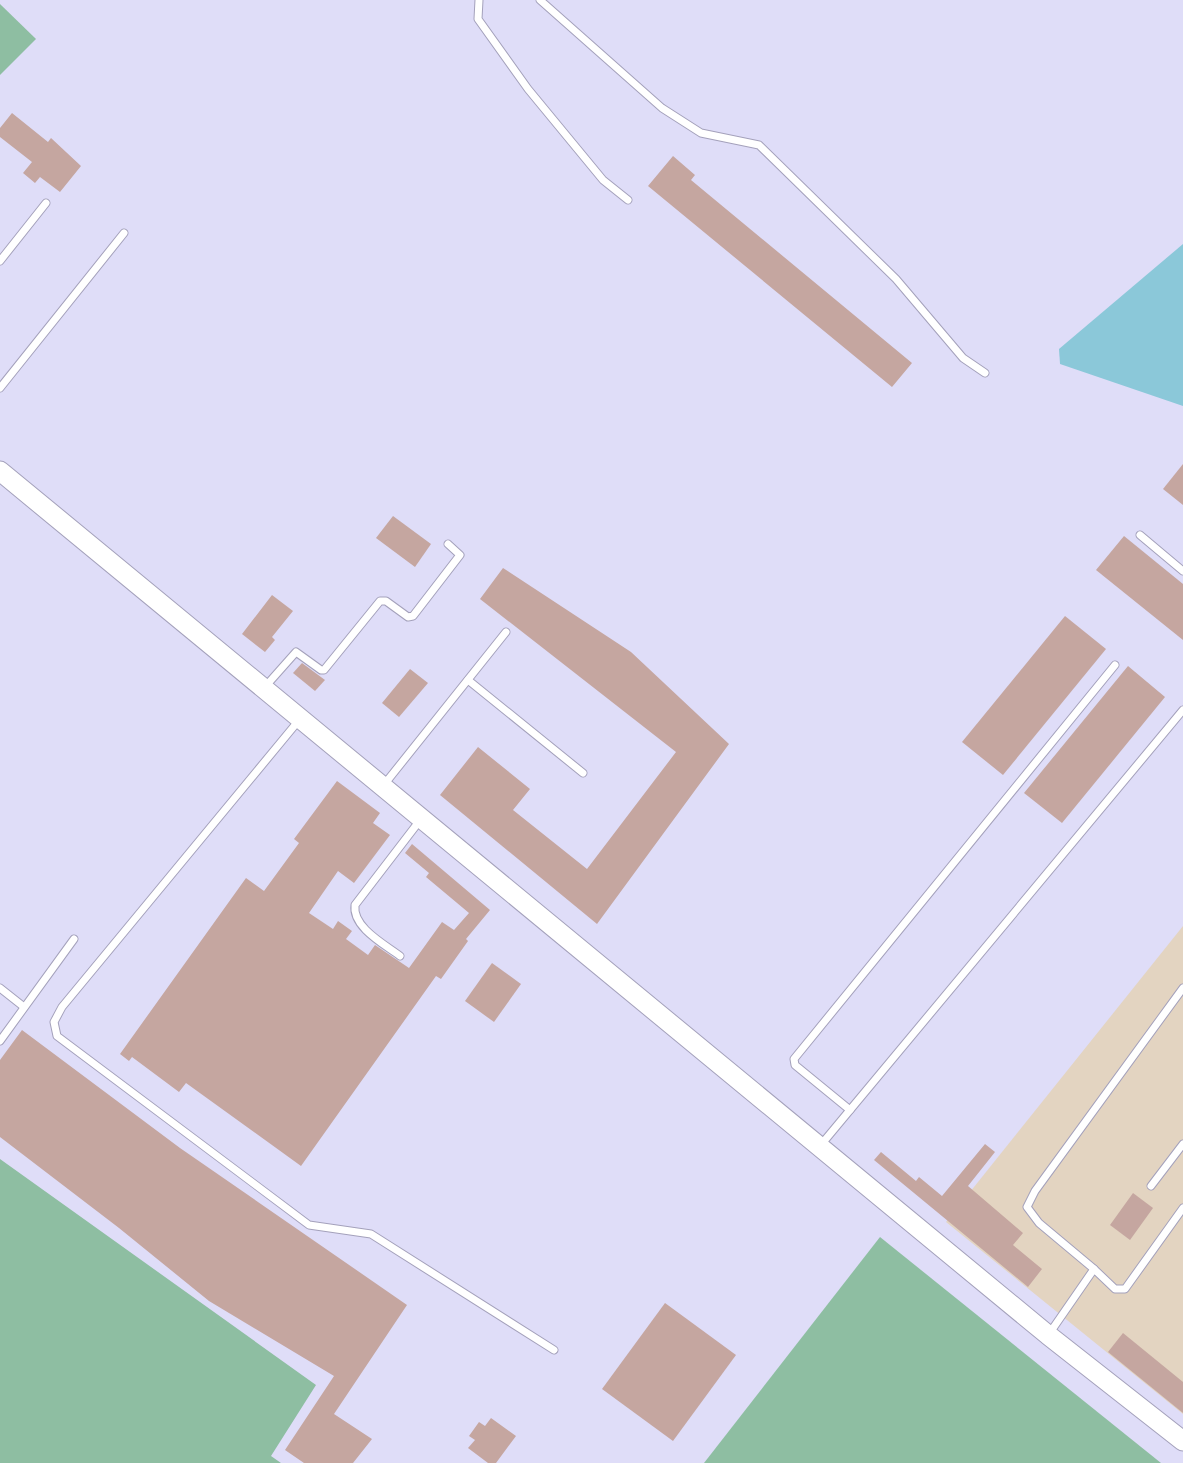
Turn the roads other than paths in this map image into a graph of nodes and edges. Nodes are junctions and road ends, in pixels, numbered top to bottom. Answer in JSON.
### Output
{"nodes":[{"id":1,"x":480,"y":0,"type":"edge"},
{"id":2,"x":540,"y":0,"type":"edge"},
{"id":3,"x":628,"y":200,"type":"dead end"},
{"id":4,"x":46,"y":202,"type":"dead end"},
{"id":5,"x":124,"y":234,"type":"dead end"},
{"id":6,"x":0,"y":262,"type":"edge"},
{"id":7,"x":985,"y":373,"type":"dead end"},
{"id":8,"x":0,"y":388,"type":"edge"},
{"id":9,"x":0,"y":471,"type":"edge"},
{"id":10,"x":1140,"y":536,"type":"dead end"},
{"id":11,"x":448,"y":544,"type":"dead end"},
{"id":12,"x":1183,"y":570,"type":"edge"},
{"id":13,"x":506,"y":632,"type":"dead end"},
{"id":14,"x":1115,"y":665,"type":"dead end"},
{"id":15,"x":468,"y":680,"type":"junction"},
{"id":16,"x":264,"y":689,"type":"junction"},
{"id":17,"x":1183,"y":710,"type":"edge"},
{"id":18,"x":300,"y":718,"type":"junction"},
{"id":19,"x":583,"y":773,"type":"dead end"},
{"id":20,"x":383,"y":786,"type":"junction"},
{"id":21,"x":421,"y":818,"type":"junction"},
{"id":22,"x":74,"y":939,"type":"dead end"},
{"id":23,"x":400,"y":956,"type":"dead end"},
{"id":24,"x":0,"y":988,"type":"edge"},
{"id":25,"x":1183,"y":988,"type":"edge"},
{"id":26,"x":24,"y":1007,"type":"junction"},
{"id":27,"x":0,"y":1041,"type":"edge"},
{"id":28,"x":850,"y":1110,"type":"junction"},
{"id":29,"x":1183,"y":1144,"type":"edge"},
{"id":30,"x":820,"y":1146,"type":"junction"},
{"id":31,"x":1152,"y":1186,"type":"dead end"},
{"id":32,"x":1183,"y":1208,"type":"edge"},
{"id":33,"x":1094,"y":1269,"type":"junction"},
{"id":34,"x":1048,"y":1335,"type":"junction"},
{"id":35,"x":554,"y":1350,"type":"dead end"},
{"id":36,"x":1183,"y":1441,"type":"edge"}],
"edges":[{"from":1,"to":3,"type":"lane"},
{"from":2,"to":7,"type":"lane"},
{"from":4,"to":6,"type":"lane"},
{"from":5,"to":8,"type":"lane"},
{"from":9,"to":16,"type":"street"},
{"from":10,"to":12,"type":"lane"},
{"from":11,"to":16,"type":"lane"},
{"from":13,"to":15,"type":"lane"},
{"from":14,"to":28,"type":"lane"},
{"from":15,"to":19,"type":"lane"},
{"from":15,"to":20,"type":"lane"},
{"from":16,"to":18,"type":"street"},
{"from":17,"to":28,"type":"lane"},
{"from":18,"to":20,"type":"street"},
{"from":18,"to":35,"type":"lane"},
{"from":20,"to":21,"type":"street"},
{"from":21,"to":23,"type":"lane"},
{"from":21,"to":30,"type":"street"},
{"from":22,"to":26,"type":"lane"},
{"from":24,"to":26,"type":"lane"},
{"from":25,"to":33,"type":"lane"},
{"from":26,"to":27,"type":"lane"},
{"from":28,"to":30,"type":"lane"},
{"from":29,"to":31,"type":"lane"},
{"from":30,"to":34,"type":"street"},
{"from":32,"to":33,"type":"lane"},
{"from":33,"to":34,"type":"lane"},
{"from":34,"to":36,"type":"street"}]}
